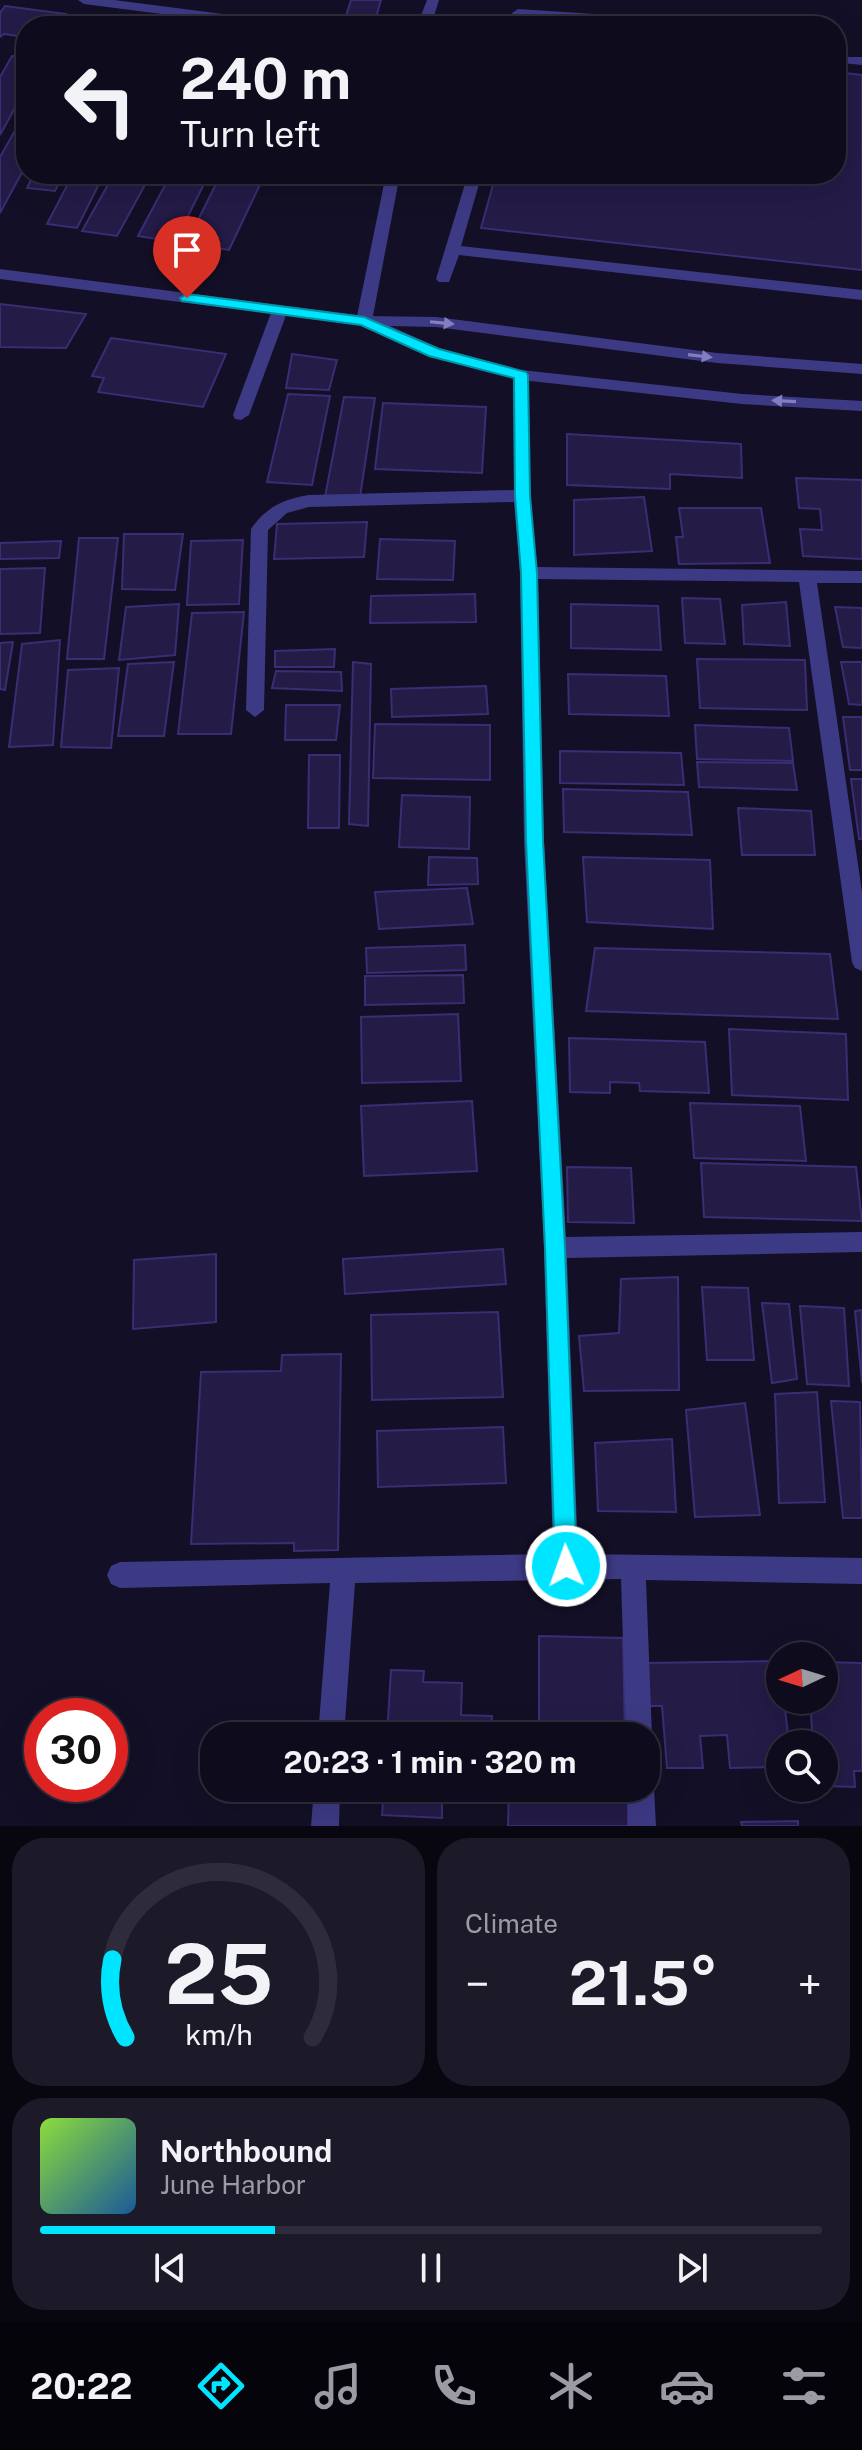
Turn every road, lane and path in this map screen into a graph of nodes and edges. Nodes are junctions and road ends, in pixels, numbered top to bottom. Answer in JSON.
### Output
{"nodes":[{"id":1,"x":84,"y":0,"type":"edge"},
{"id":2,"x":173,"y":5,"type":"edge"},
{"id":3,"x":518,"y":13,"type":"edge"},
{"id":4,"x":232,"y":16,"type":"edge"},
{"id":5,"x":564,"y":16,"type":"edge"},
{"id":6,"x":391,"y":184,"type":"edge"},
{"id":7,"x":472,"y":184,"type":"edge"},
{"id":8,"x":455,"y":250,"type":"junction"},
{"id":9,"x":0,"y":274,"type":"edge"},
{"id":10,"x":444,"y":279,"type":"dead end"},
{"id":11,"x":862,"y":295,"type":"edge"},
{"id":12,"x":280,"y":310,"type":"junction"},
{"id":13,"x":364,"y":321,"type":"junction"},
{"id":14,"x":862,"y":369,"type":"edge"},
{"id":15,"x":521,"y":375,"type":"junction"},
{"id":16,"x":862,"y":406,"type":"edge"},
{"id":17,"x":241,"y":415,"type":"dead end"},
{"id":18,"x":522,"y":496,"type":"junction"},
{"id":19,"x":529,"y":573,"type":"junction"},
{"id":20,"x":807,"y":576,"type":"junction"},
{"id":21,"x":862,"y":577,"type":"edge"},
{"id":22,"x":255,"y":710,"type":"dead end"},
{"id":23,"x":862,"y":962,"type":"edge"},
{"id":24,"x":862,"y":1242,"type":"edge"},
{"id":25,"x":555,"y":1248,"type":"junction"},
{"id":26,"x":566,"y":1566,"type":"junction"},
{"id":27,"x":633,"y":1567,"type":"junction"},
{"id":28,"x":862,"y":1571,"type":"edge"},
{"id":29,"x":343,"y":1572,"type":"junction"},
{"id":30,"x":120,"y":1575,"type":"dead end"},
{"id":31,"x":332,"y":1722,"type":"edge"},
{"id":32,"x":639,"y":1722,"type":"edge"},
{"id":33,"x":326,"y":1802,"type":"edge"},
{"id":34,"x":641,"y":1802,"type":"edge"},
{"id":35,"x":325,"y":1826,"type":"edge"},
{"id":36,"x":642,"y":1826,"type":"edge"}],
"edges":[{"from":1,"to":2,"type":"street"},
{"from":2,"to":4,"type":"street"},
{"from":3,"to":5,"type":"street"},
{"from":6,"to":13,"type":"street"},
{"from":7,"to":8,"type":"street"},
{"from":8,"to":10,"type":"street"},
{"from":8,"to":11,"type":"street"},
{"from":9,"to":12,"type":"street"},
{"from":12,"to":13,"type":"street"},
{"from":12,"to":17,"type":"street"},
{"from":13,"to":14,"type":"street","one_way":true},
{"from":13,"to":15,"type":"street"},
{"from":16,"to":15,"type":"street","one_way":true},
{"from":15,"to":18,"type":"street"},
{"from":18,"to":19,"type":"street"},
{"from":18,"to":22,"type":"street"},
{"from":19,"to":20,"type":"street"},
{"from":19,"to":25,"type":"street"},
{"from":20,"to":21,"type":"street"},
{"from":20,"to":23,"type":"street"},
{"from":24,"to":25,"type":"street"},
{"from":25,"to":26,"type":"street"},
{"from":26,"to":27,"type":"street"},
{"from":26,"to":29,"type":"street"},
{"from":27,"to":28,"type":"street"},
{"from":27,"to":32,"type":"street"},
{"from":29,"to":30,"type":"street"},
{"from":29,"to":31,"type":"street"},
{"from":33,"to":35,"type":"street"},
{"from":34,"to":36,"type":"street"}]}
